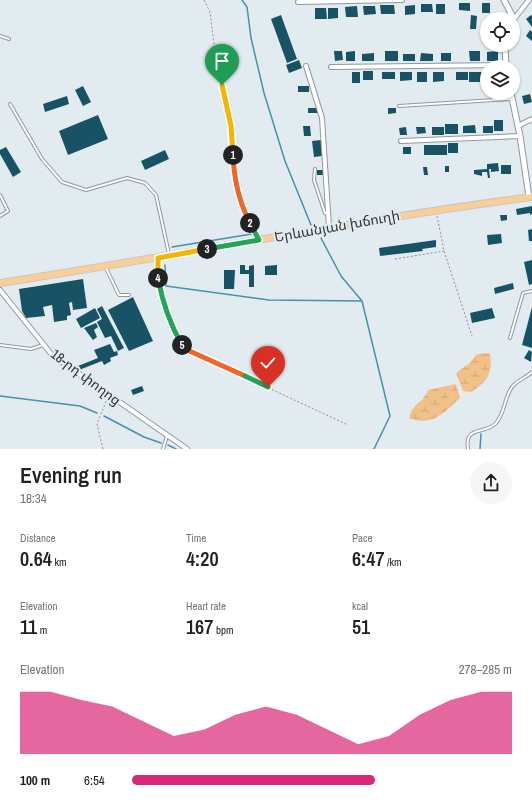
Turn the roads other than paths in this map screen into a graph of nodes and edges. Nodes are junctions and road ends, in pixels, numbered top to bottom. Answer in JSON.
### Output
{"nodes":[{"id":1,"x":402,"y":0,"type":"edge"},
{"id":2,"x":504,"y":0,"type":"edge"},
{"id":3,"x":530,"y":0,"type":"edge"},
{"id":4,"x":298,"y":2,"type":"dead end"},
{"id":5,"x":509,"y":12,"type":"edge"},
{"id":6,"x":520,"y":12,"type":"edge"},
{"id":7,"x":0,"y":36,"type":"edge"},
{"id":8,"x":9,"y":39,"type":"dead end"},
{"id":9,"x":306,"y":66,"type":"dead end"},
{"id":10,"x":480,"y":66,"type":"edge"},
{"id":11,"x":331,"y":67,"type":"dead end"},
{"id":12,"x":496,"y":100,"type":"edge"},
{"id":13,"x":512,"y":100,"type":"edge"},
{"id":14,"x":10,"y":104,"type":"dead end"},
{"id":15,"x":399,"y":106,"type":"dead end"},
{"id":16,"x":532,"y":119,"type":"edge"},
{"id":17,"x":518,"y":126,"type":"junction"},
{"id":18,"x":520,"y":136,"type":"junction"},
{"id":19,"x":401,"y":141,"type":"dead end"},
{"id":20,"x":315,"y":169,"type":"dead end"},
{"id":21,"x":0,"y":195,"type":"edge"},
{"id":22,"x":531,"y":197,"type":"edge"},
{"id":23,"x":329,"y":215,"type":"junction"},
{"id":24,"x":0,"y":216,"type":"edge"},
{"id":25,"x":329,"y":227,"type":"junction"},
{"id":26,"x":169,"y":255,"type":"junction"},
{"id":27,"x":106,"y":267,"type":"junction"},
{"id":28,"x":0,"y":283,"type":"edge"},
{"id":29,"x":0,"y":290,"type":"edge"},
{"id":30,"x":532,"y":291,"type":"edge"},
{"id":31,"x":129,"y":295,"type":"dead end"},
{"id":32,"x":2,"y":296,"type":"edge"},
{"id":33,"x":510,"y":338,"type":"dead end"},
{"id":34,"x":0,"y":345,"type":"edge"},
{"id":35,"x":44,"y":345,"type":"junction"},
{"id":36,"x":532,"y":372,"type":"edge"},
{"id":37,"x":167,"y":436,"type":"junction"},
{"id":38,"x":163,"y":449,"type":"edge"},
{"id":39,"x":187,"y":449,"type":"edge"},
{"id":40,"x":468,"y":449,"type":"edge"}],
"edges":[{"from":1,"to":4,"type":"street"},
{"from":2,"to":5,"type":"street"},
{"from":3,"to":6,"type":"street"},
{"from":7,"to":8,"type":"lane"},
{"from":9,"to":23,"type":"street"},
{"from":10,"to":11,"type":"street"},
{"from":12,"to":15,"type":"lane"},
{"from":13,"to":17,"type":"street"},
{"from":14,"to":26,"type":"lane"},
{"from":16,"to":17,"type":"street"},
{"from":17,"to":18,"type":"street"},
{"from":18,"to":19,"type":"street"},
{"from":18,"to":22,"type":"street"},
{"from":20,"to":23,"type":"lane"},
{"from":21,"to":24,"type":"lane"},
{"from":22,"to":25,"type":"main road","name":"Երևանյան խճուղի"},
{"from":23,"to":25,"type":"street"},
{"from":25,"to":26,"type":"main road","name":"Երևանյան խճուղի"},
{"from":26,"to":27,"type":"main road","name":"Երևանյան խճուղի"},
{"from":27,"to":28,"type":"main road","name":"Երևանյան խճուղի"},
{"from":27,"to":31,"type":"lane"},
{"from":29,"to":32,"type":"street","name":"18-րդ փողոց"},
{"from":30,"to":33,"type":"lane"},
{"from":32,"to":35,"type":"street","name":"18-րդ փողոց"},
{"from":34,"to":35,"type":"lane"},
{"from":35,"to":37,"type":"street","name":"18-րդ փողոց"},
{"from":36,"to":40,"type":"lane"},
{"from":37,"to":38,"type":"lane"},
{"from":37,"to":39,"type":"street","name":"18-րդ փողոց"}]}
